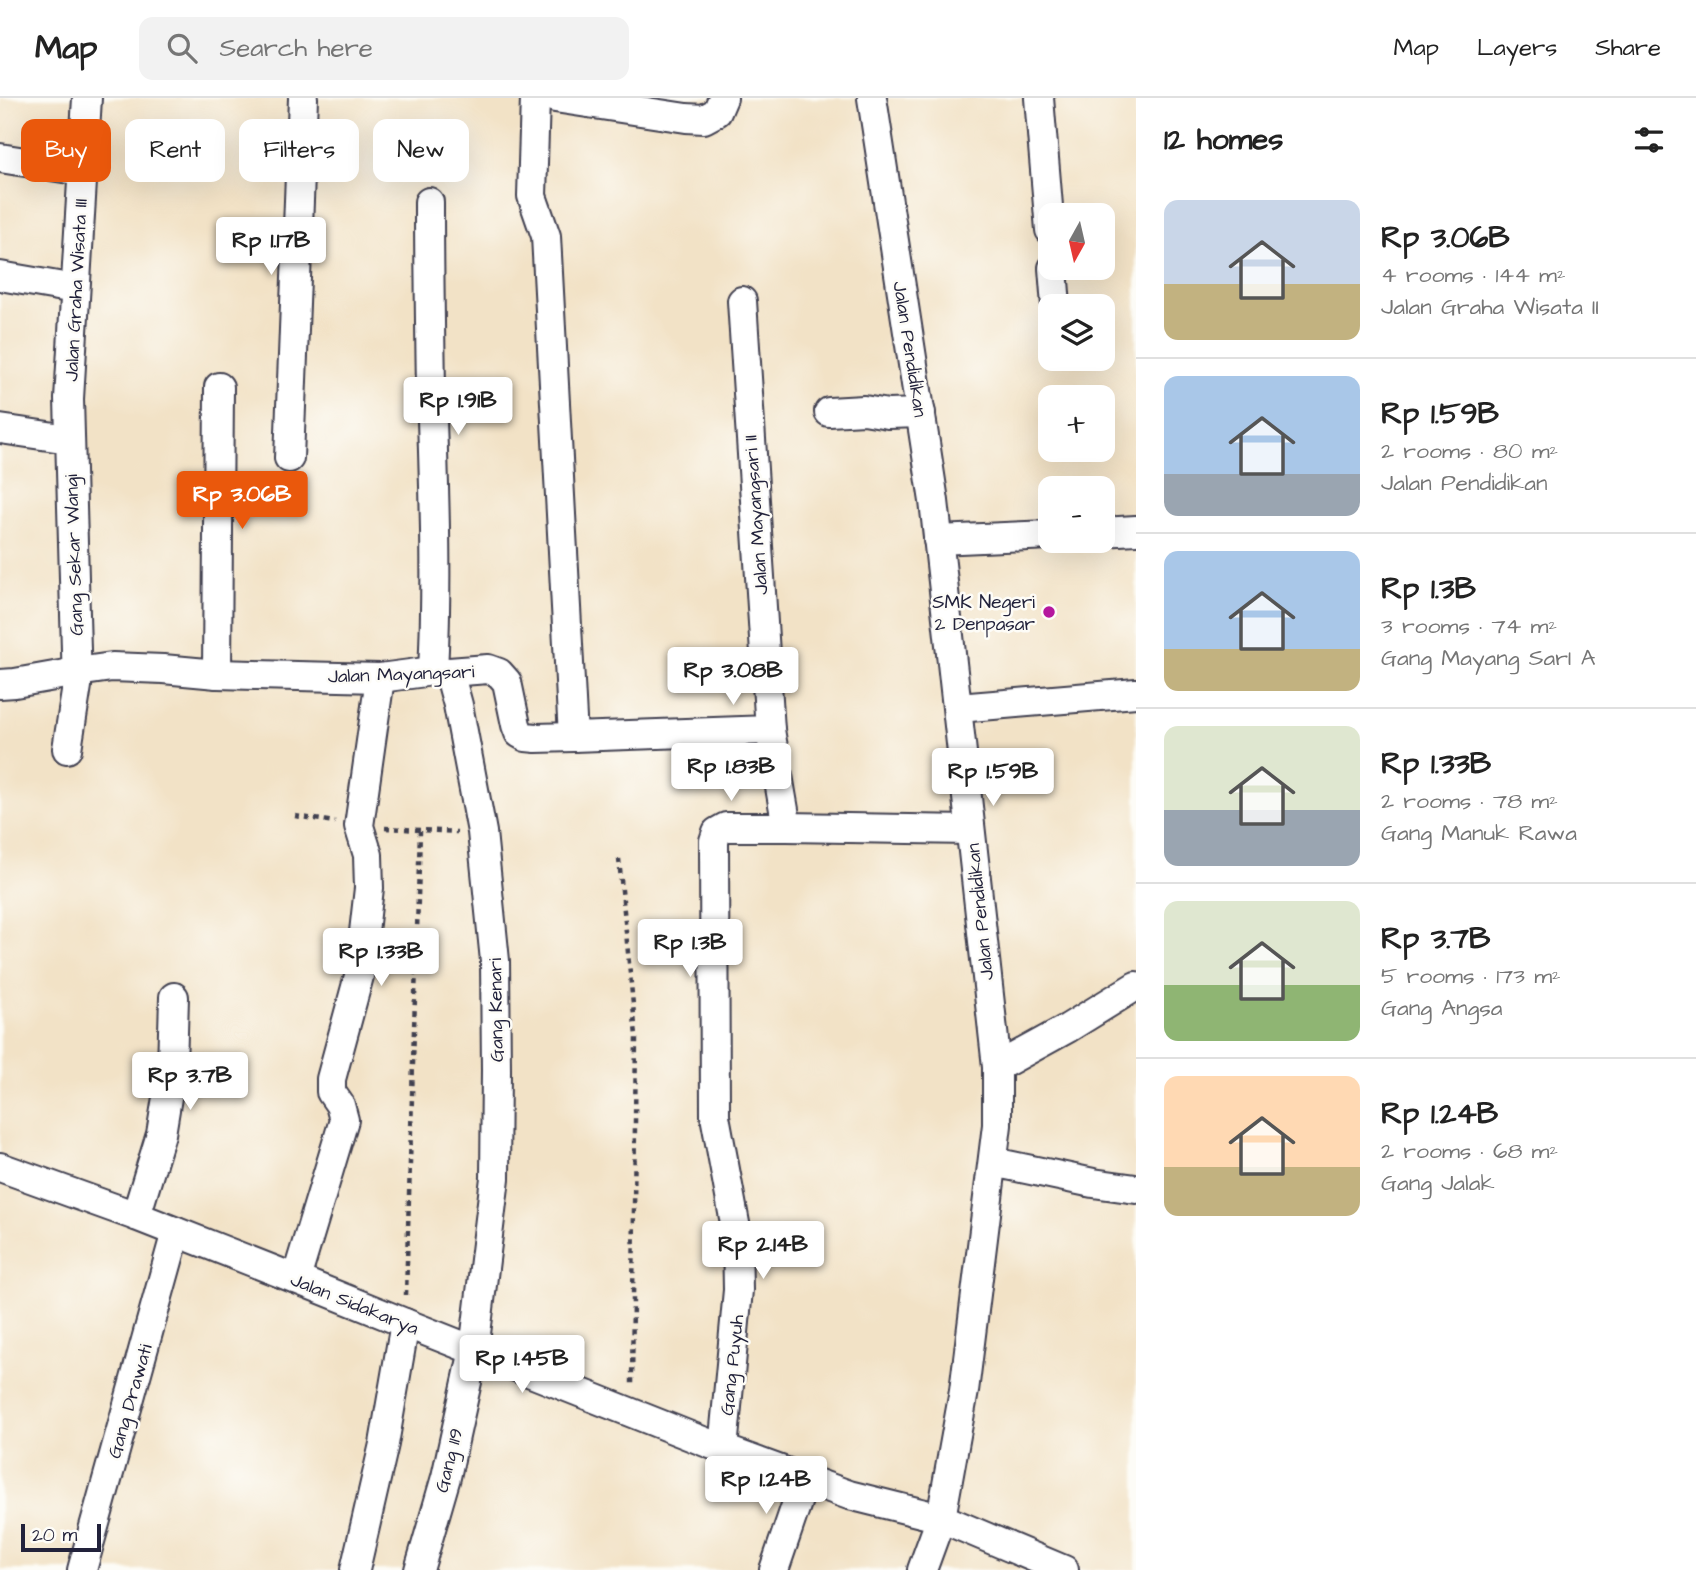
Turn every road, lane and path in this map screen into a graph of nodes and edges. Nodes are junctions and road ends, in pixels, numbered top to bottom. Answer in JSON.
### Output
{"nodes":[{"id":1,"x":87,"y":98,"type":"edge"},
{"id":2,"x":303,"y":98,"type":"edge"},
{"id":3,"x":535,"y":98,"type":"edge"},
{"id":4,"x":555,"y":98,"type":"edge"},
{"id":5,"x":723,"y":98,"type":"edge"},
{"id":6,"x":872,"y":98,"type":"edge"},
{"id":7,"x":1039,"y":98,"type":"edge"},
{"id":8,"x":86,"y":119,"type":"edge"},
{"id":9,"x":0,"y":158,"type":"edge"},
{"id":10,"x":21,"y":161,"type":"edge"},
{"id":11,"x":81,"y":182,"type":"edge"},
{"id":12,"x":429,"y":202,"type":"dead end"},
{"id":13,"x":1048,"y":203,"type":"edge"},
{"id":14,"x":0,"y":275,"type":"edge"},
{"id":15,"x":75,"y":289,"type":"junction"},
{"id":16,"x":742,"y":301,"type":"dead end"},
{"id":17,"x":219,"y":387,"type":"dead end"},
{"id":18,"x":829,"y":412,"type":"dead end"},
{"id":19,"x":921,"y":413,"type":"junction"},
{"id":20,"x":0,"y":429,"type":"edge"},
{"id":21,"x":69,"y":439,"type":"junction"},
{"id":22,"x":289,"y":458,"type":"dead end"},
{"id":23,"x":1136,"y":530,"type":"edge"},
{"id":24,"x":1115,"y":531,"type":"edge"},
{"id":25,"x":1038,"y":535,"type":"edge"},
{"id":26,"x":939,"y":540,"type":"junction"},
{"id":27,"x":77,"y":671,"type":"junction"},
{"id":28,"x":441,"y":672,"type":"junction"},
{"id":29,"x":217,"y":674,"type":"junction"},
{"id":30,"x":380,"y":678,"type":"junction"},
{"id":31,"x":0,"y":684,"type":"edge"},
{"id":32,"x":1136,"y":693,"type":"edge"},
{"id":33,"x":958,"y":708,"type":"junction"},
{"id":34,"x":770,"y":730,"type":"junction"},
{"id":35,"x":573,"y":737,"type":"junction"},
{"id":36,"x":67,"y":749,"type":"dead end"},
{"id":37,"x":787,"y":827,"type":"junction"},
{"id":38,"x":970,"y":830,"type":"junction"},
{"id":39,"x":420,"y":831,"type":"dead end"},
{"id":40,"x":619,"y":859,"type":"dead end"},
{"id":41,"x":1136,"y":986,"type":"edge"},
{"id":42,"x":174,"y":997,"type":"dead end"},
{"id":43,"x":997,"y":1067,"type":"junction"},
{"id":44,"x":993,"y":1162,"type":"junction"},
{"id":45,"x":0,"y":1167,"type":"edge"},
{"id":46,"x":1136,"y":1189,"type":"edge"},
{"id":47,"x":136,"y":1216,"type":"junction"},
{"id":48,"x":176,"y":1232,"type":"junction"},
{"id":49,"x":296,"y":1279,"type":"junction"},
{"id":50,"x":406,"y":1294,"type":"dead end"},
{"id":51,"x":405,"y":1323,"type":"junction"},
{"id":52,"x":474,"y":1350,"type":"junction"},
{"id":53,"x":632,"y":1413,"type":"junction"},
{"id":54,"x":723,"y":1449,"type":"junction"},
{"id":55,"x":805,"y":1479,"type":"junction"},
{"id":56,"x":941,"y":1518,"type":"junction"},
{"id":57,"x":82,"y":1570,"type":"edge"},
{"id":58,"x":355,"y":1570,"type":"edge"},
{"id":59,"x":419,"y":1570,"type":"edge"},
{"id":60,"x":774,"y":1570,"type":"edge"},
{"id":61,"x":922,"y":1570,"type":"edge"},
{"id":62,"x":1064,"y":1570,"type":"edge"}],
"edges":[{"from":1,"to":8,"type":"street","name":"Jalan Graha Wisata III"},
{"from":2,"to":22,"type":"street"},
{"from":3,"to":35,"type":"street"},
{"from":4,"to":5,"type":"street"},
{"from":6,"to":19,"type":"street","name":"Jalan Pendidikan"},
{"from":7,"to":13,"type":"street"},
{"from":9,"to":10,"type":"street"},
{"from":11,"to":15,"type":"street","name":"Jalan Graha Wisata III"},
{"from":12,"to":28,"type":"street","name":"Gang Kenari"},
{"from":14,"to":15,"type":"street"},
{"from":15,"to":21,"type":"street","name":"Jalan Graha Wisata III"},
{"from":16,"to":34,"type":"street","name":"Jalan Mayangsari II"},
{"from":17,"to":29,"type":"street"},
{"from":18,"to":19,"type":"street"},
{"from":19,"to":26,"type":"street","name":"Jalan Pendidikan"},
{"from":20,"to":21,"type":"street"},
{"from":21,"to":27,"type":"street","name":"Gang Sekar Wangi"},
{"from":23,"to":24,"type":"street"},
{"from":25,"to":26,"type":"street"},
{"from":26,"to":33,"type":"street","name":"Jalan Pendidikan"},
{"from":27,"to":29,"type":"street","name":"Jalan Mayangsari"},
{"from":27,"to":31,"type":"street","name":"Jalan Mayangsari"},
{"from":27,"to":36,"type":"street","name":"Gang Sekar Wangi"},
{"from":28,"to":30,"type":"street","name":"Jalan Mayangsari"},
{"from":28,"to":35,"type":"street","name":"Jalan Mayangsari"},
{"from":28,"to":52,"type":"street","name":"Gang Kenari"},
{"from":29,"to":30,"type":"street","name":"Jalan Mayangsari"},
{"from":30,"to":49,"type":"street"},
{"from":32,"to":33,"type":"street"},
{"from":33,"to":38,"type":"street","name":"Jalan Pendidikan"},
{"from":34,"to":35,"type":"street","name":"Jalan Mayangsari"},
{"from":34,"to":37,"type":"street"},
{"from":37,"to":38,"type":"street"},
{"from":37,"to":54,"type":"street","name":"Gang Puyuh"},
{"from":38,"to":43,"type":"street","name":"Jalan Pendidikan"},
{"from":39,"to":50,"type":"path"},
{"from":40,"to":53,"type":"path"},
{"from":41,"to":43,"type":"street"},
{"from":42,"to":47,"type":"street"},
{"from":43,"to":44,"type":"street","name":"Jalan Pendidikan"},
{"from":44,"to":46,"type":"street"},
{"from":44,"to":56,"type":"street","name":"Jalan Pendidikan"},
{"from":45,"to":47,"type":"street","name":"Jalan Sidakarya"},
{"from":47,"to":48,"type":"street","name":"Jalan Sidakarya"},
{"from":48,"to":49,"type":"street","name":"Jalan Sidakarya"},
{"from":48,"to":57,"type":"street","name":"Gang Drawati"},
{"from":49,"to":51,"type":"street","name":"Jalan Sidakarya"},
{"from":51,"to":52,"type":"street","name":"Jalan Sidakarya"},
{"from":51,"to":58,"type":"street"},
{"from":52,"to":53,"type":"street","name":"Jalan Sidakarya"},
{"from":52,"to":59,"type":"street","name":"Gang 119"},
{"from":53,"to":54,"type":"street","name":"Jalan Sidakarya"},
{"from":54,"to":55,"type":"street","name":"Jalan Sidakarya"},
{"from":55,"to":56,"type":"street","name":"Jalan Sidakarya"},
{"from":55,"to":60,"type":"street"},
{"from":56,"to":61,"type":"street","name":"Jalan Pendidikan"},
{"from":56,"to":62,"type":"street","name":"Jalan Sidakarya"}]}
